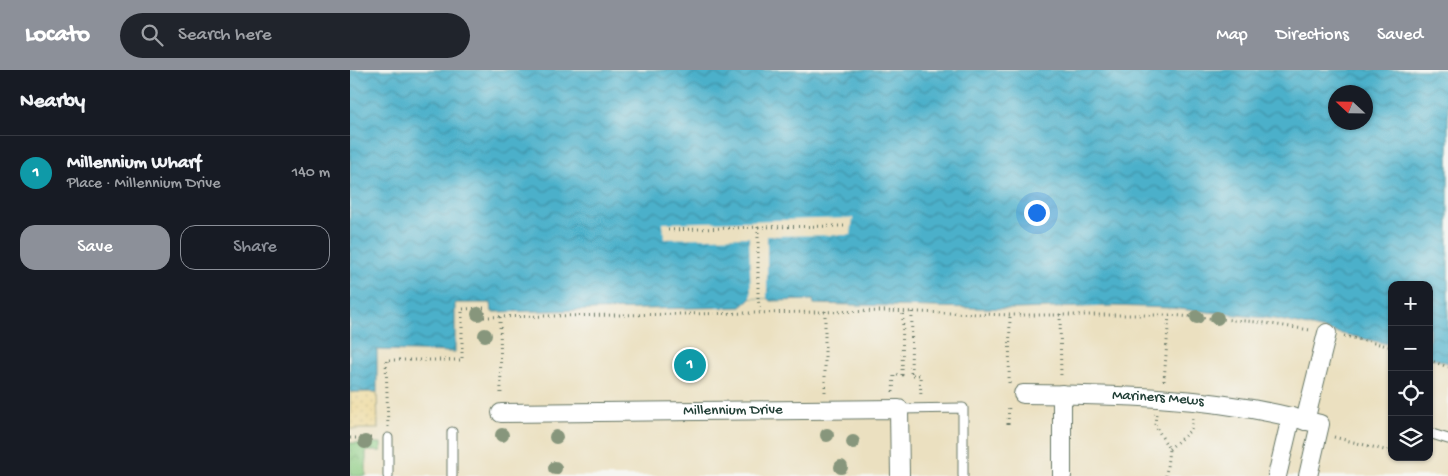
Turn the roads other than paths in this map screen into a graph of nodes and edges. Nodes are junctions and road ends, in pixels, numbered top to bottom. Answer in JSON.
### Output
{"nodes":[{"id":1,"x":1327,"y":333,"type":"road end"},
{"id":2,"x":1014,"y":391,"type":"road end"},
{"id":3,"x":1062,"y":394,"type":"junction"},
{"id":4,"x":896,"y":403,"type":"junction"},
{"id":5,"x":501,"y":413,"type":"road end"},
{"id":6,"x":1298,"y":419,"type":"junction"},
{"id":7,"x":452,"y":432,"type":"dead end"},
{"id":8,"x":1433,"y":434,"type":"edge"},
{"id":9,"x":388,"y":438,"type":"road end"},
{"id":10,"x":1448,"y":439,"type":"edge"},
{"id":11,"x":388,"y":476,"type":"edge"},
{"id":12,"x":452,"y":476,"type":"edge"},
{"id":13,"x":900,"y":476,"type":"edge"},
{"id":14,"x":963,"y":476,"type":"edge"},
{"id":15,"x":1062,"y":476,"type":"edge"},
{"id":16,"x":1277,"y":476,"type":"edge"},
{"id":17,"x":1308,"y":476,"type":"edge"}],
"edges":[{"from":1,"to":6,"type":"street"},
{"from":2,"to":3,"type":"street","name":"Mariners Mews"},
{"from":3,"to":6,"type":"street","name":"Mariners Mews"},
{"from":3,"to":15,"type":"street"},
{"from":4,"to":5,"type":"street","name":"Millennium Drive"},
{"from":4,"to":13,"type":"street"},
{"from":4,"to":14,"type":"lane"},
{"from":6,"to":16,"type":"street"},
{"from":6,"to":17,"type":"street"},
{"from":7,"to":12,"type":"lane"},
{"from":8,"to":10,"type":"lane"},
{"from":9,"to":11,"type":"lane"}]}
